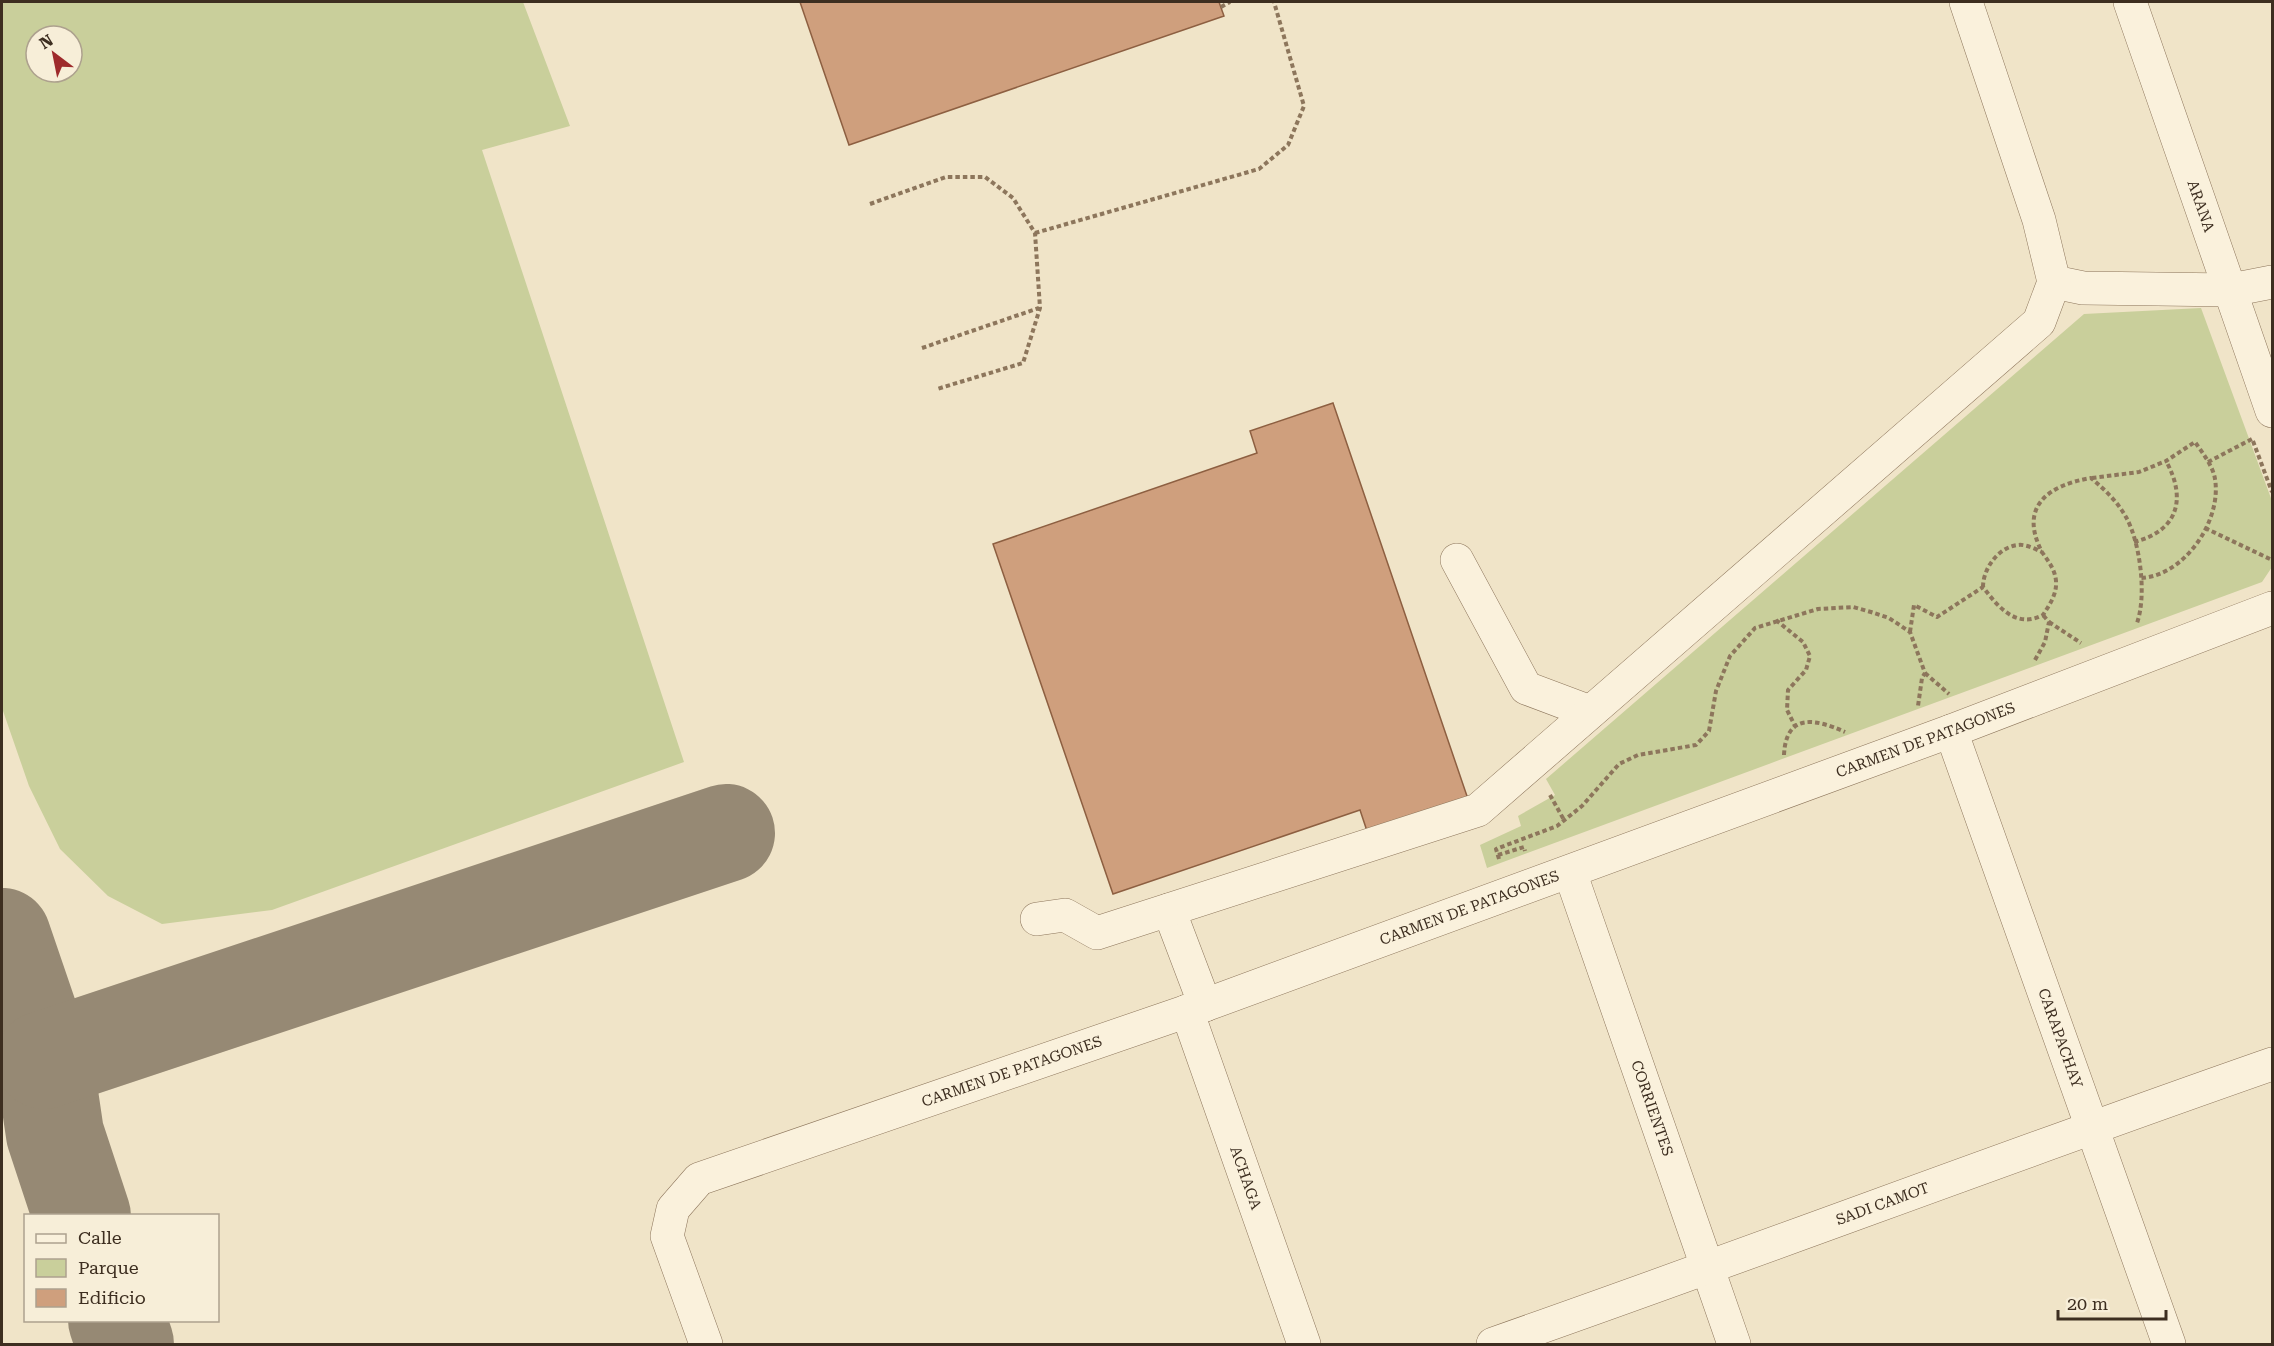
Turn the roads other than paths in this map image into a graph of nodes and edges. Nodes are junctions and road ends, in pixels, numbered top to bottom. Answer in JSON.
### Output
{"nodes":[{"id":1,"x":1966,"y":2,"type":"edge"},
{"id":2,"x":2130,"y":2,"type":"edge"},
{"id":3,"x":2054,"y":282,"type":"junction"},
{"id":4,"x":2272,"y":282,"type":"edge"},
{"id":5,"x":2231,"y":290,"type":"junction"},
{"id":6,"x":2272,"y":411,"type":"edge"},
{"id":7,"x":1457,"y":560,"type":"dead end"},
{"id":8,"x":2272,"y":608,"type":"edge"},
{"id":9,"x":1590,"y":712,"type":"junction"},
{"id":10,"x":1951,"y":731,"type":"junction"},
{"id":11,"x":1570,"y":872,"type":"junction"},
{"id":12,"x":1169,"y":910,"type":"junction"},
{"id":13,"x":1037,"y":919,"type":"dead end"},
{"id":14,"x":1196,"y":1008,"type":"junction"},
{"id":15,"x":2272,"y":1064,"type":"edge"},
{"id":16,"x":2092,"y":1127,"type":"junction"},
{"id":17,"x":1707,"y":1269,"type":"junction"},
{"id":18,"x":706,"y":1344,"type":"edge"},
{"id":19,"x":1304,"y":1344,"type":"edge"},
{"id":20,"x":1492,"y":1344,"type":"edge"},
{"id":21,"x":1734,"y":1344,"type":"edge"},
{"id":22,"x":2169,"y":1344,"type":"edge"}],
"edges":[{"from":1,"to":3,"type":"street"},
{"from":2,"to":5,"type":"street","name":"ARANA"},
{"from":3,"to":5,"type":"street"},
{"from":3,"to":9,"type":"street"},
{"from":4,"to":5,"type":"street"},
{"from":5,"to":6,"type":"street","name":"ARANA"},
{"from":7,"to":9,"type":"street"},
{"from":8,"to":10,"type":"street","name":"CARMEN DE PATAGONES"},
{"from":9,"to":12,"type":"street"},
{"from":10,"to":11,"type":"street","name":"CARMEN DE PATAGONES"},
{"from":10,"to":16,"type":"street","name":"CARAPACHAY"},
{"from":11,"to":14,"type":"street","name":"CARMEN DE PATAGONES"},
{"from":11,"to":17,"type":"street","name":"CORRIENTES"},
{"from":12,"to":13,"type":"street"},
{"from":12,"to":14,"type":"street","name":"ACHAGA"},
{"from":14,"to":18,"type":"street","name":"CARMEN DE PATAGONES"},
{"from":14,"to":19,"type":"street","name":"ACHAGA"},
{"from":15,"to":16,"type":"street","name":"SADI CAMOT"},
{"from":16,"to":17,"type":"street","name":"SADI CAMOT"},
{"from":16,"to":22,"type":"street","name":"CARAPACHAY"},
{"from":17,"to":20,"type":"street","name":"SADI CAMOT"},
{"from":17,"to":21,"type":"street","name":"CORRIENTES"}]}
